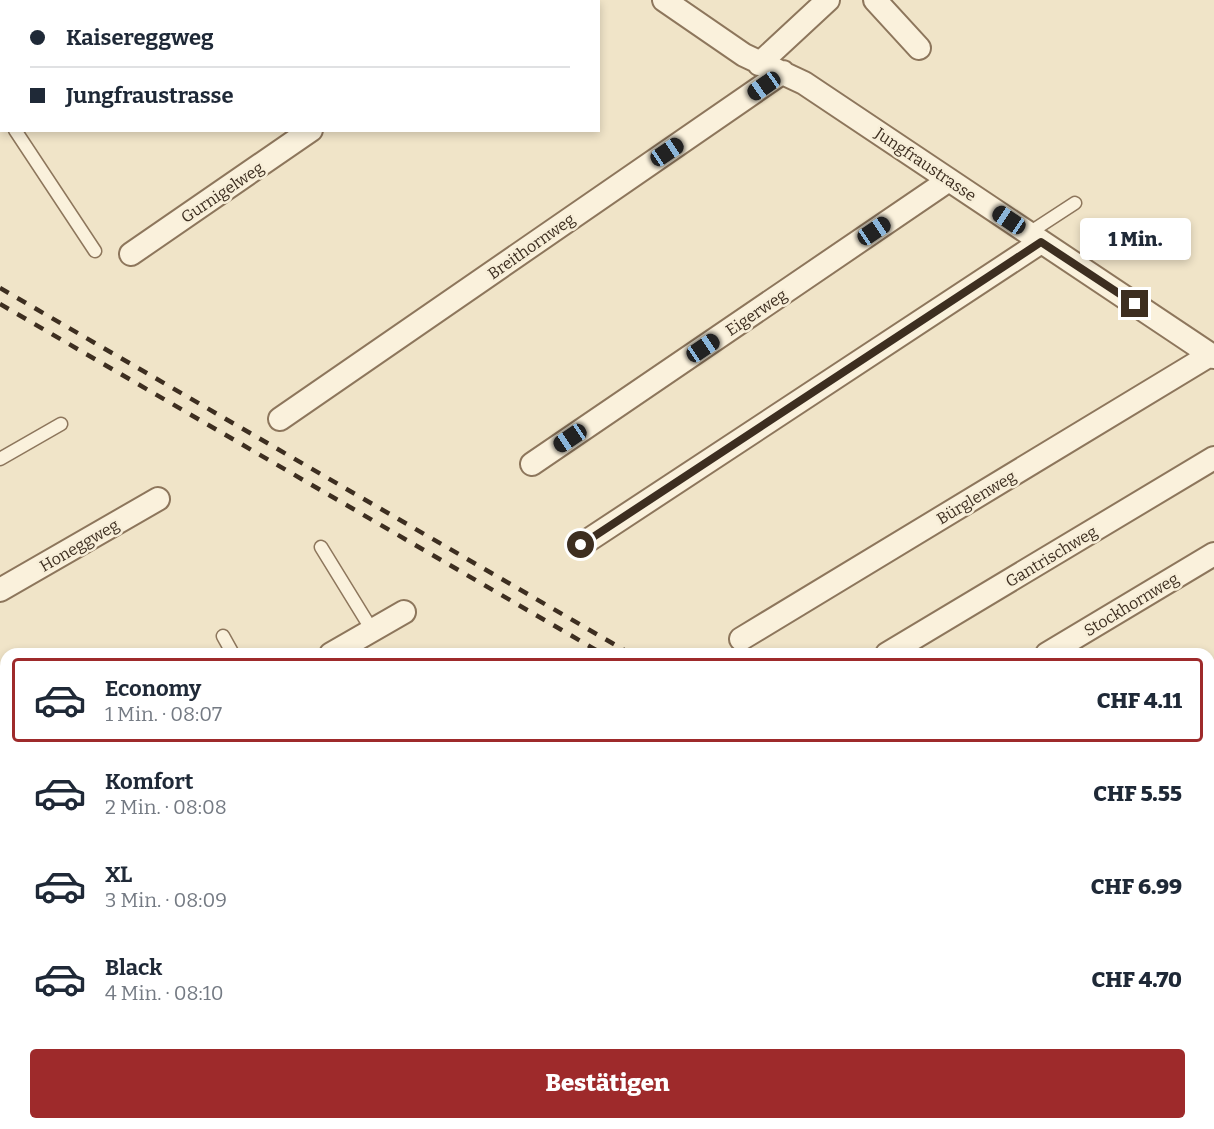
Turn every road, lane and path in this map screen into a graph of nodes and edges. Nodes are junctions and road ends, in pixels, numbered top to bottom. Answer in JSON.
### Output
{"nodes":[{"id":1,"x":664,"y":0,"type":"edge"},
{"id":2,"x":828,"y":0,"type":"edge"},
{"id":3,"x":875,"y":0,"type":"edge"},
{"id":4,"x":919,"y":48,"type":"dead end"},
{"id":5,"x":759,"y":64,"type":"junction"},
{"id":6,"x":783,"y":72,"type":"junction"},
{"id":7,"x":16,"y":132,"type":"edge"},
{"id":8,"x":308,"y":132,"type":"edge"},
{"id":9,"x":950,"y":180,"type":"junction"},
{"id":10,"x":1075,"y":203,"type":"dead end"},
{"id":11,"x":1035,"y":238,"type":"junction"},
{"id":12,"x":95,"y":251,"type":"dead end"},
{"id":13,"x":131,"y":254,"type":"dead end"},
{"id":14,"x":1212,"y":356,"type":"edge"},
{"id":15,"x":280,"y":419,"type":"dead end"},
{"id":16,"x":61,"y":424,"type":"dead end"},
{"id":17,"x":1214,"y":458,"type":"edge"},
{"id":18,"x":0,"y":459,"type":"edge"},
{"id":19,"x":532,"y":464,"type":"dead end"},
{"id":20,"x":158,"y":499,"type":"dead end"},
{"id":21,"x":581,"y":545,"type":"dead end"},
{"id":22,"x":321,"y":547,"type":"dead end"},
{"id":23,"x":1214,"y":554,"type":"edge"},
{"id":24,"x":0,"y":590,"type":"edge"},
{"id":25,"x":404,"y":612,"type":"dead end"},
{"id":26,"x":372,"y":630,"type":"junction"},
{"id":27,"x":223,"y":636,"type":"dead end"},
{"id":28,"x":741,"y":639,"type":"dead end"},
{"id":29,"x":230,"y":648,"type":"edge"},
{"id":30,"x":341,"y":648,"type":"edge"},
{"id":31,"x":897,"y":648,"type":"edge"},
{"id":32,"x":1057,"y":648,"type":"edge"}],
"edges":[{"from":1,"to":5,"type":"street","name":"Jungfraustrasse"},
{"from":2,"to":5,"type":"street"},
{"from":3,"to":4,"type":"street"},
{"from":5,"to":6,"type":"street","name":"Jungfraustrasse"},
{"from":6,"to":9,"type":"street","name":"Jungfraustrasse"},
{"from":6,"to":15,"type":"street","name":"Breithornweg"},
{"from":7,"to":12,"type":"lane"},
{"from":8,"to":13,"type":"street","name":"Gurnigelweg"},
{"from":9,"to":11,"type":"street","name":"Jungfraustrasse"},
{"from":9,"to":19,"type":"street","name":"Eigerweg"},
{"from":10,"to":11,"type":"lane"},
{"from":11,"to":14,"type":"street","name":"Jungfraustrasse"},
{"from":11,"to":21,"type":"street"},
{"from":14,"to":28,"type":"street","name":"Bürglenweg"},
{"from":16,"to":18,"type":"lane"},
{"from":17,"to":31,"type":"street","name":"Gantrischweg"},
{"from":20,"to":24,"type":"street","name":"Honeggweg"},
{"from":22,"to":26,"type":"lane"},
{"from":23,"to":32,"type":"street","name":"Stockhornweg"},
{"from":25,"to":26,"type":"street"},
{"from":26,"to":30,"type":"street"},
{"from":27,"to":29,"type":"lane"}]}
